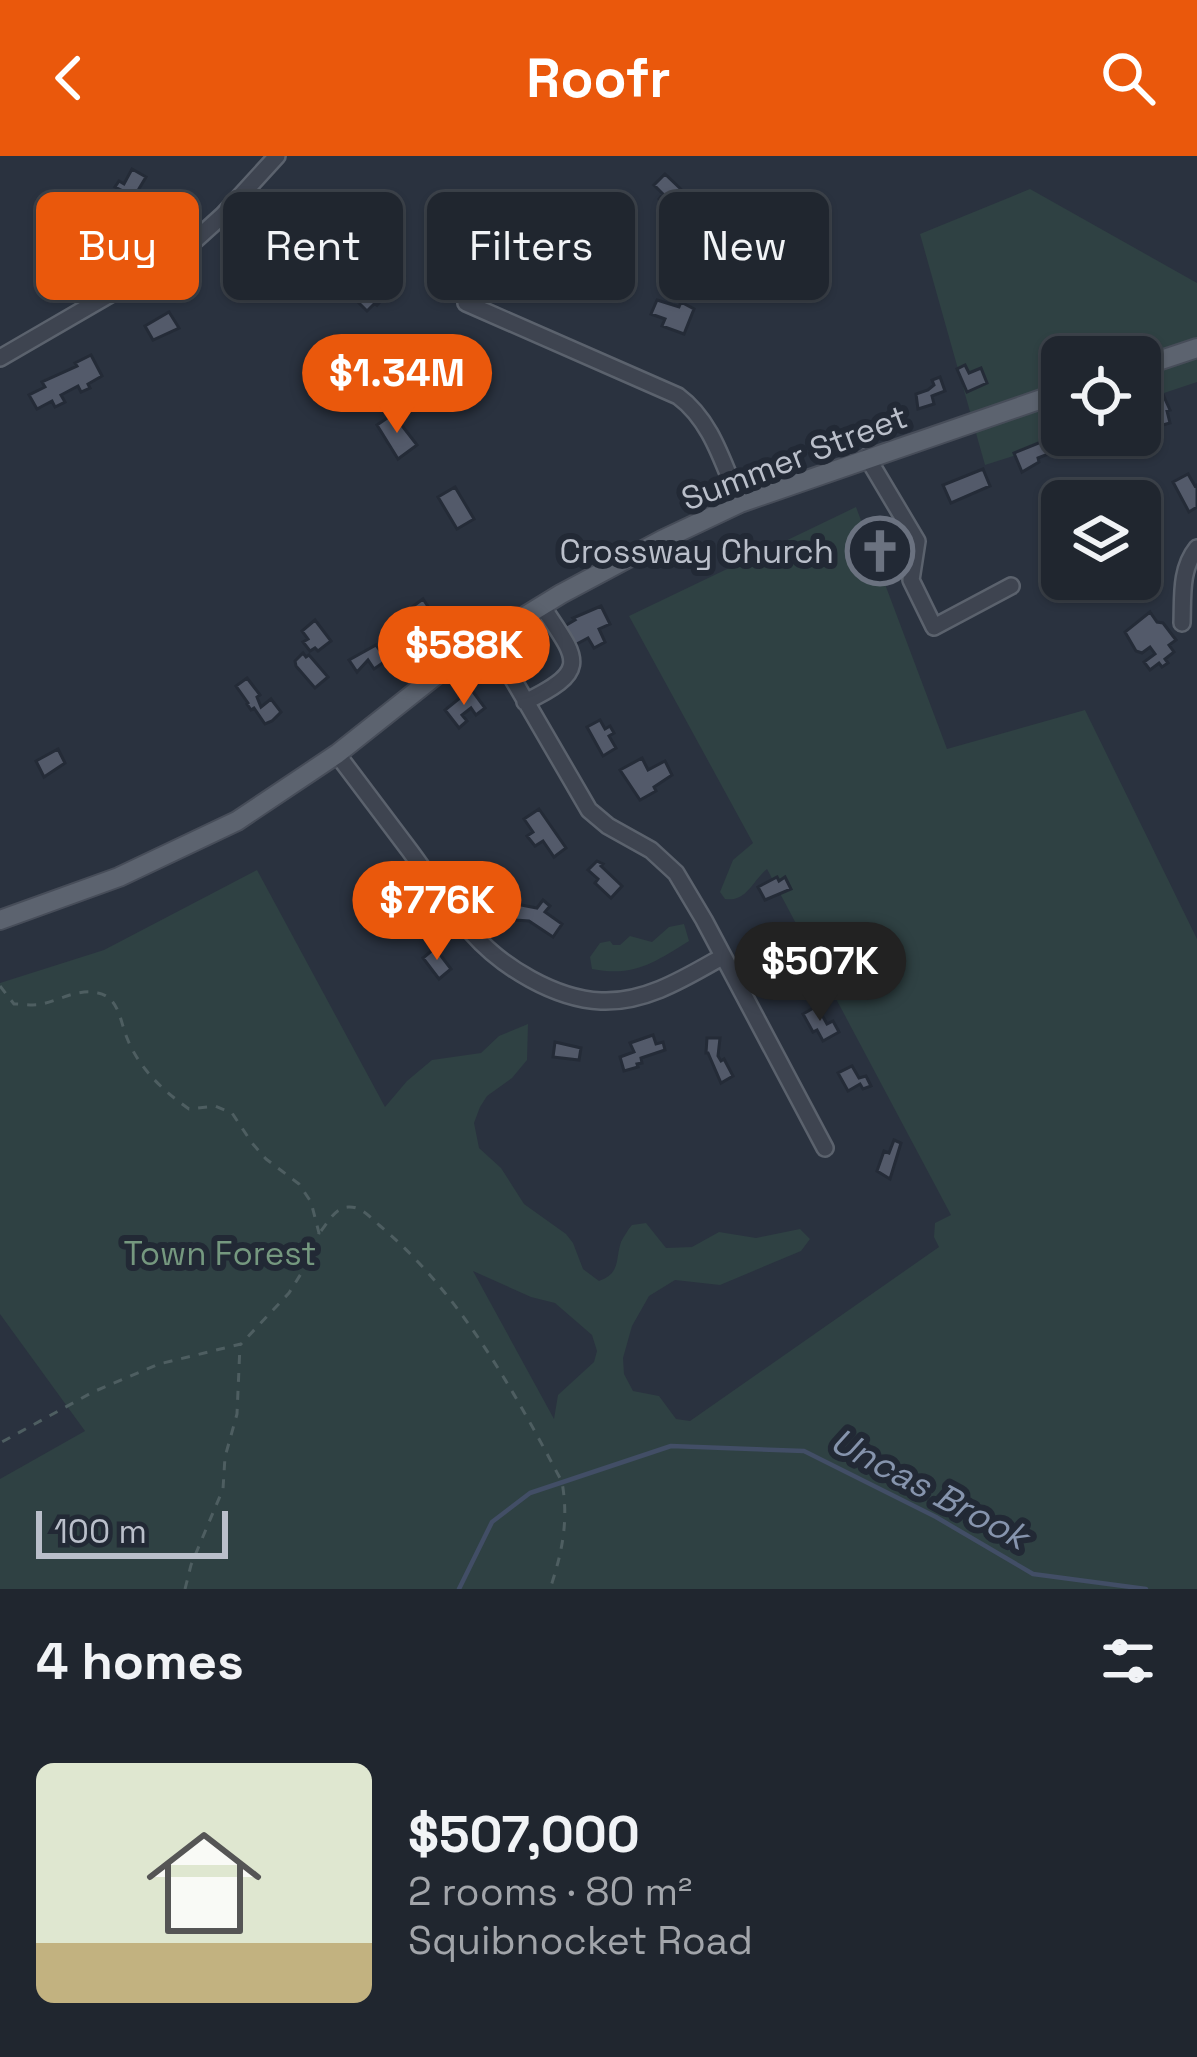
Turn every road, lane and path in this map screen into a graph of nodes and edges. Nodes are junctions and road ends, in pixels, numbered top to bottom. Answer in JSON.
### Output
{"nodes":[{"id":1,"x":277,"y":156,"type":"edge"},
{"id":2,"x":466,"y":303,"type":"dead end"},
{"id":3,"x":1197,"y":348,"type":"edge"},
{"id":4,"x":0,"y":358,"type":"edge"},
{"id":5,"x":1161,"y":360,"type":"edge"},
{"id":6,"x":1041,"y":399,"type":"edge"},
{"id":7,"x":867,"y":458,"type":"junction"},
{"id":8,"x":740,"y":503,"type":"junction"},
{"id":9,"x":1197,"y":548,"type":"edge"},
{"id":10,"x":1011,"y":586,"type":"dead end"},
{"id":11,"x":542,"y":606,"type":"junction"},
{"id":12,"x":1182,"y":622,"type":"dead end"},
{"id":13,"x":489,"y":638,"type":"junction"},
{"id":14,"x":525,"y":702,"type":"junction"},
{"id":15,"x":337,"y":754,"type":"junction"},
{"id":16,"x":0,"y":920,"type":"edge"},
{"id":17,"x":722,"y":957,"type":"junction"},
{"id":18,"x":0,"y":986,"type":"edge"},
{"id":19,"x":825,"y":1148,"type":"dead end"},
{"id":20,"x":319,"y":1234,"type":"junction"},
{"id":21,"x":241,"y":1343,"type":"junction"},
{"id":22,"x":0,"y":1443,"type":"edge"},
{"id":23,"x":185,"y":1589,"type":"edge"},
{"id":24,"x":550,"y":1589,"type":"edge"}],
"edges":[{"from":1,"to":4,"type":"street"},
{"from":2,"to":8,"type":"street"},
{"from":3,"to":5,"type":"main road"},
{"from":6,"to":7,"type":"main road","name":"Summer Street"},
{"from":7,"to":8,"type":"main road","name":"Summer Street"},
{"from":7,"to":10,"type":"street"},
{"from":8,"to":11,"type":"main road","name":"Summer Street"},
{"from":9,"to":12,"type":"street"},
{"from":11,"to":13,"type":"main road","name":"Summer Street"},
{"from":11,"to":14,"type":"street"},
{"from":13,"to":14,"type":"street"},
{"from":13,"to":15,"type":"main road","name":"Summer Street"},
{"from":14,"to":17,"type":"street"},
{"from":15,"to":16,"type":"main road","name":"Summer Street"},
{"from":15,"to":17,"type":"street"},
{"from":17,"to":19,"type":"street"},
{"from":18,"to":20,"type":"path"},
{"from":20,"to":21,"type":"path"},
{"from":20,"to":24,"type":"path"},
{"from":21,"to":22,"type":"path"},
{"from":21,"to":23,"type":"path"}]}
